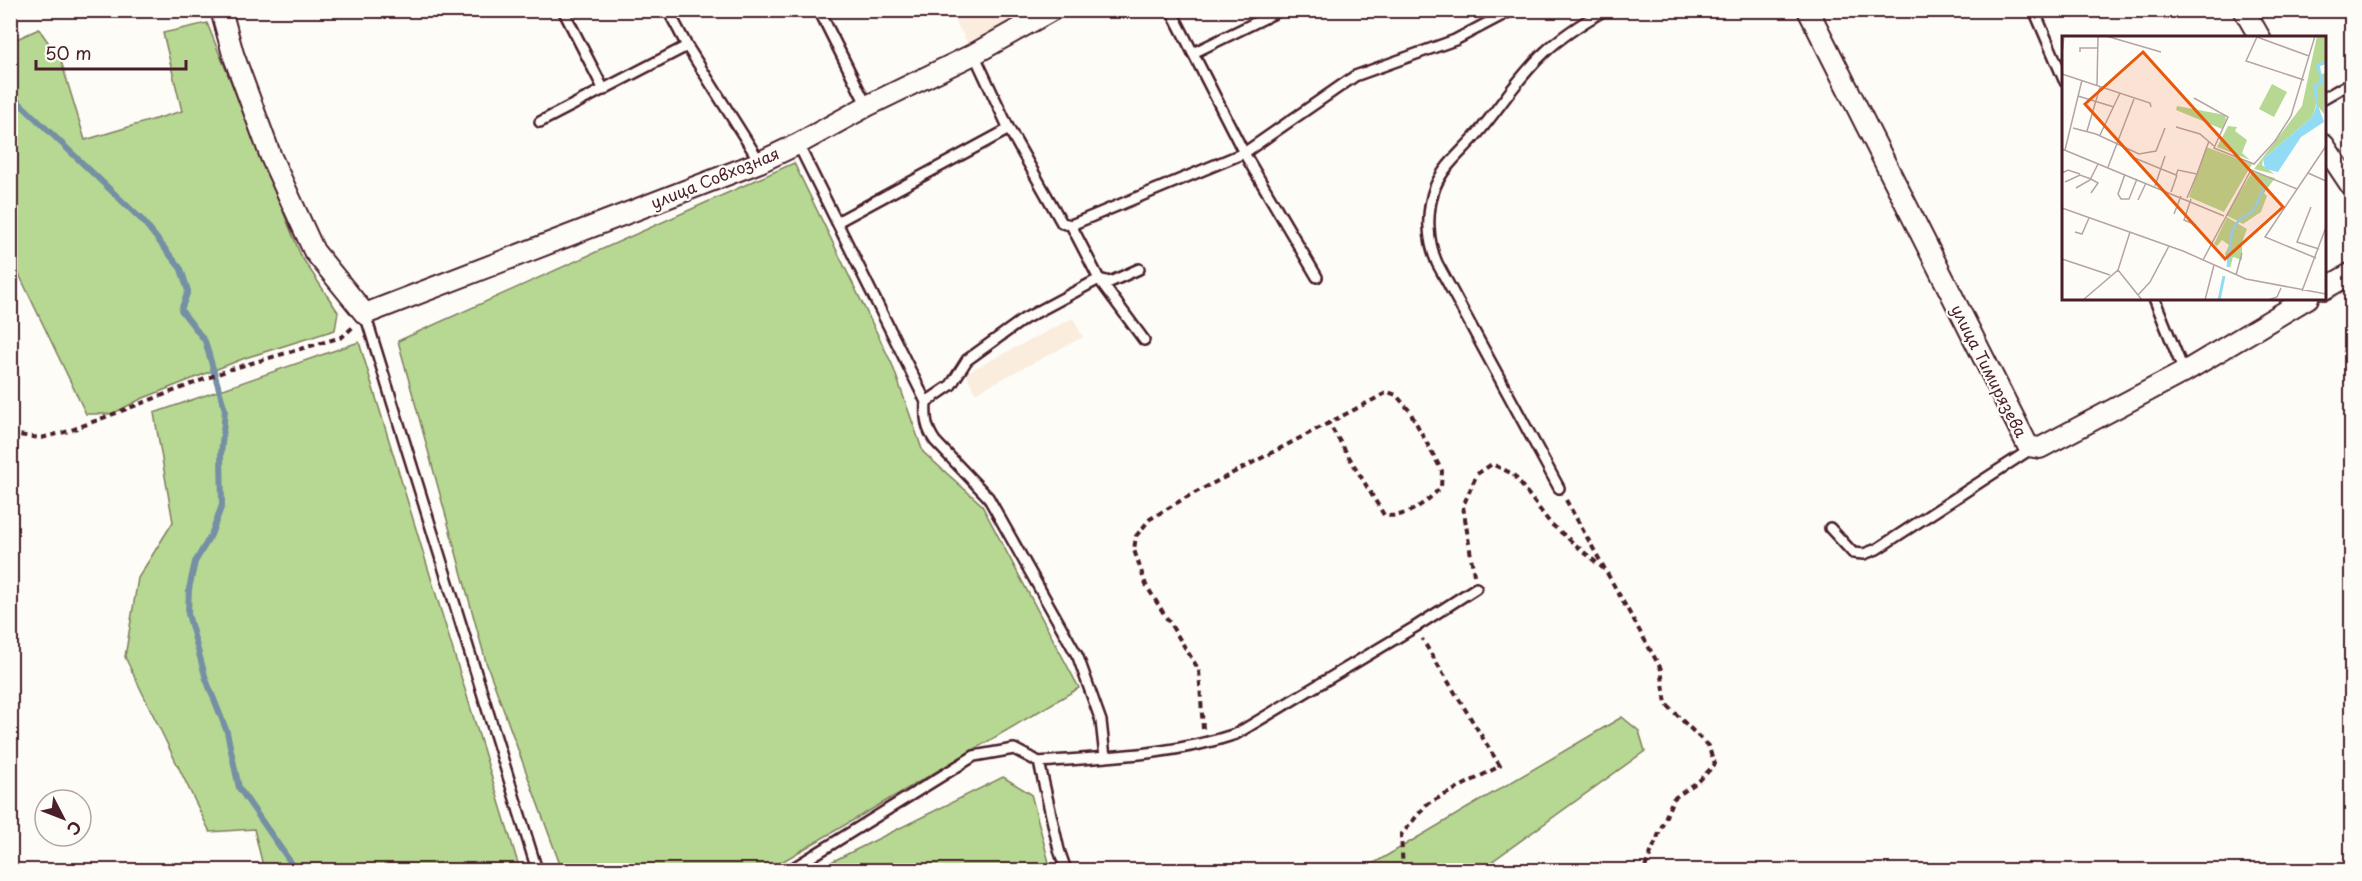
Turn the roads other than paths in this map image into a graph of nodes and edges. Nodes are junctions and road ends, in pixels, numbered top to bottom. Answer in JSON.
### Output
{"nodes":[{"id":1,"x":221,"y":10,"type":"edge"},
{"id":2,"x":563,"y":10,"type":"edge"},
{"id":3,"x":668,"y":10,"type":"edge"},
{"id":4,"x":819,"y":10,"type":"edge"},
{"id":5,"x":1052,"y":10,"type":"edge"},
{"id":6,"x":1171,"y":10,"type":"edge"},
{"id":7,"x":1281,"y":10,"type":"edge"},
{"id":8,"x":1512,"y":10,"type":"edge"},
{"id":9,"x":1605,"y":10,"type":"edge"},
{"id":10,"x":1808,"y":10,"type":"edge"},
{"id":11,"x":2034,"y":10,"type":"edge"},
{"id":12,"x":2244,"y":10,"type":"edge"},
{"id":13,"x":2259,"y":36,"type":"edge"},
{"id":14,"x":687,"y":46,"type":"junction"},
{"id":15,"x":1193,"y":53,"type":"junction"},
{"id":16,"x":974,"y":54,"type":"junction"},
{"id":17,"x":2062,"y":75,"type":"edge"},
{"id":18,"x":2352,"y":82,"type":"edge"},
{"id":19,"x":604,"y":90,"type":"junction"},
{"id":20,"x":2326,"y":97,"type":"edge"},
{"id":21,"x":867,"y":106,"type":"junction"},
{"id":22,"x":540,"y":122,"type":"dead end"},
{"id":23,"x":1009,"y":129,"type":"junction"},
{"id":24,"x":798,"y":144,"type":"junction"},
{"id":25,"x":2326,"y":147,"type":"edge"},
{"id":26,"x":1244,"y":153,"type":"junction"},
{"id":27,"x":760,"y":162,"type":"junction"},
{"id":28,"x":2352,"y":187,"type":"edge"},
{"id":29,"x":837,"y":222,"type":"junction"},
{"id":30,"x":1071,"y":225,"type":"junction"},
{"id":31,"x":1139,"y":269,"type":"dead end"},
{"id":32,"x":2352,"y":273,"type":"edge"},
{"id":33,"x":1317,"y":277,"type":"dead end"},
{"id":34,"x":1099,"y":279,"type":"junction"},
{"id":35,"x":2326,"y":288,"type":"edge"},
{"id":36,"x":2155,"y":300,"type":"edge"},
{"id":37,"x":2305,"y":300,"type":"edge"},
{"id":38,"x":365,"y":314,"type":"junction"},
{"id":39,"x":1144,"y":340,"type":"dead end"},
{"id":40,"x":2184,"y":372,"type":"junction"},
{"id":41,"x":926,"y":402,"type":"junction"},
{"id":42,"x":2032,"y":447,"type":"junction"},
{"id":43,"x":1559,"y":488,"type":"road end"},
{"id":44,"x":1830,"y":528,"type":"dead end"},
{"id":45,"x":1476,"y":588,"type":"road end"},
{"id":46,"x":1105,"y":757,"type":"junction"},
{"id":47,"x":1039,"y":762,"type":"junction"},
{"id":48,"x":537,"y":870,"type":"edge"},
{"id":49,"x":790,"y":870,"type":"edge"},
{"id":50,"x":1066,"y":870,"type":"edge"}],
"edges":[{"from":1,"to":38,"type":"street"},
{"from":2,"to":19,"type":"lane"},
{"from":3,"to":14,"type":"lane"},
{"from":4,"to":21,"type":"lane"},
{"from":5,"to":16,"type":"street","name":"улица Совхозная"},
{"from":6,"to":15,"type":"lane"},
{"from":7,"to":15,"type":"lane"},
{"from":8,"to":26,"type":"lane"},
{"from":9,"to":43,"type":"lane"},
{"from":10,"to":42,"type":"street","name":"улица Тимирязева"},
{"from":11,"to":17,"type":"lane"},
{"from":12,"to":13,"type":"street"},
{"from":14,"to":19,"type":"lane"},
{"from":14,"to":27,"type":"lane"},
{"from":15,"to":26,"type":"lane"},
{"from":16,"to":21,"type":"street","name":"улица Совхозная"},
{"from":16,"to":23,"type":"lane"},
{"from":18,"to":20,"type":"lane"},
{"from":19,"to":22,"type":"lane"},
{"from":21,"to":24,"type":"street","name":"улица Совхозная"},
{"from":23,"to":29,"type":"lane"},
{"from":23,"to":30,"type":"lane"},
{"from":24,"to":27,"type":"street","name":"улица Совхозная"},
{"from":24,"to":29,"type":"lane"},
{"from":25,"to":28,"type":"street"},
{"from":26,"to":30,"type":"lane"},
{"from":26,"to":33,"type":"lane"},
{"from":27,"to":38,"type":"street","name":"улица Совхозная"},
{"from":29,"to":41,"type":"lane"},
{"from":30,"to":34,"type":"lane"},
{"from":31,"to":34,"type":"lane"},
{"from":32,"to":35,"type":"street"},
{"from":34,"to":39,"type":"lane"},
{"from":34,"to":41,"type":"lane"},
{"from":36,"to":40,"type":"lane"},
{"from":37,"to":40,"type":"street","name":"улица Тимирязева"},
{"from":38,"to":48,"type":"lane"},
{"from":40,"to":42,"type":"street","name":"улица Тимирязева"},
{"from":41,"to":46,"type":"lane"},
{"from":42,"to":44,"type":"lane"},
{"from":45,"to":46,"type":"lane"},
{"from":46,"to":47,"type":"lane"},
{"from":47,"to":49,"type":"lane"},
{"from":47,"to":50,"type":"lane"}]}
